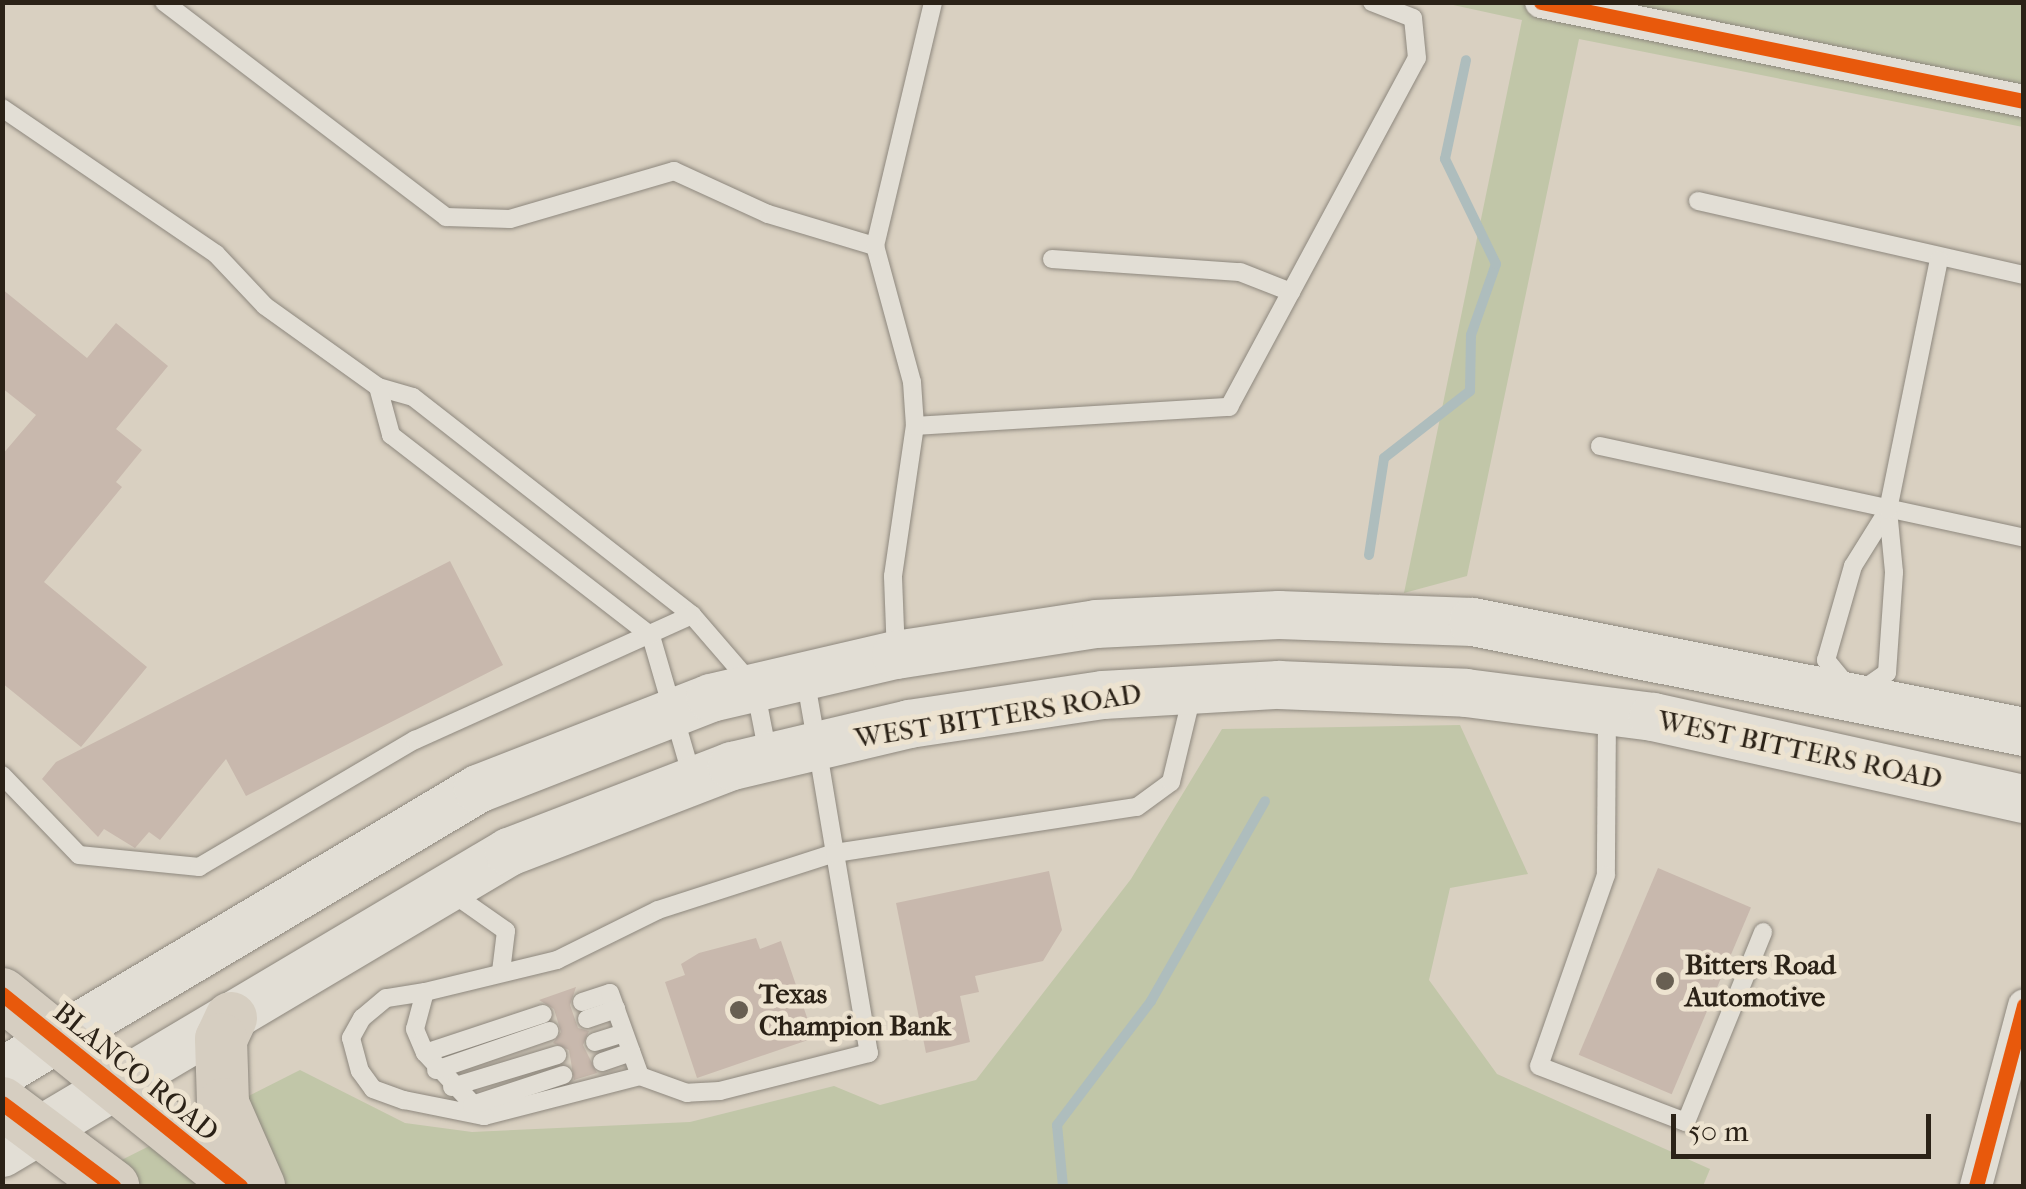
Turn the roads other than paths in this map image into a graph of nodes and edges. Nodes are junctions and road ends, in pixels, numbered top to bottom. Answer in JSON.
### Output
{"nodes":[{"id":1,"x":164,"y":2,"type":"edge"},
{"id":2,"x":932,"y":2,"type":"edge"},
{"id":3,"x":1372,"y":2,"type":"edge"},
{"id":4,"x":1542,"y":2,"type":"edge"},
{"id":5,"x":2024,"y":101,"type":"edge"},
{"id":6,"x":2,"y":108,"type":"edge"},
{"id":7,"x":1698,"y":202,"type":"dead end"},
{"id":8,"x":876,"y":246,"type":"junction"},
{"id":9,"x":1052,"y":259,"type":"dead end"},
{"id":10,"x":1939,"y":260,"type":"junction"},
{"id":11,"x":2024,"y":274,"type":"edge"},
{"id":12,"x":1292,"y":292,"type":"junction"},
{"id":13,"x":378,"y":387,"type":"junction"},
{"id":14,"x":914,"y":426,"type":"junction"},
{"id":15,"x":1600,"y":446,"type":"dead end"},
{"id":16,"x":1888,"y":510,"type":"junction"},
{"id":17,"x":2024,"y":538,"type":"edge"},
{"id":18,"x":692,"y":615,"type":"junction"},
{"id":19,"x":651,"y":636,"type":"junction"},
{"id":20,"x":896,"y":655,"type":"junction"},
{"id":21,"x":804,"y":676,"type":"junction"},
{"id":22,"x":755,"y":688,"type":"junction"},
{"id":23,"x":1193,"y":690,"type":"junction"},
{"id":24,"x":1855,"y":694,"type":"junction"},
{"id":25,"x":1607,"y":712,"type":"junction"},
{"id":26,"x":673,"y":713,"type":"junction"},
{"id":27,"x":2024,"y":732,"type":"edge"},
{"id":28,"x":817,"y":746,"type":"junction"},
{"id":29,"x":768,"y":757,"type":"junction"},
{"id":30,"x":1844,"y":759,"type":"junction"},
{"id":31,"x":2,"y":775,"type":"edge"},
{"id":32,"x":693,"y":781,"type":"junction"},
{"id":33,"x":2024,"y":799,"type":"edge"},
{"id":34,"x":835,"y":853,"type":"junction"},
{"id":35,"x":446,"y":890,"type":"junction"},
{"id":36,"x":1762,"y":932,"type":"dead end"},
{"id":37,"x":501,"y":972,"type":"junction"},
{"id":38,"x":425,"y":992,"type":"junction"},
{"id":39,"x":2,"y":994,"type":"edge"},
{"id":40,"x":2024,"y":1005,"type":"edge"},
{"id":41,"x":585,"y":1011,"type":"dead end"},
{"id":42,"x":231,"y":1018,"type":"junction"},
{"id":43,"x":624,"y":1034,"type":"junction"},
{"id":44,"x":56,"y":1040,"type":"junction"},
{"id":45,"x":595,"y":1042,"type":"dead end"},
{"id":46,"x":425,"y":1052,"type":"junction"},
{"id":47,"x":631,"y":1052,"type":"junction"},
{"id":48,"x":557,"y":1055,"type":"dead end"},
{"id":49,"x":602,"y":1062,"type":"dead end"},
{"id":50,"x":436,"y":1070,"type":"junction"},
{"id":51,"x":2,"y":1072,"type":"edge"},
{"id":52,"x":564,"y":1074,"type":"dead end"},
{"id":53,"x":640,"y":1076,"type":"junction"},
{"id":54,"x":452,"y":1087,"type":"junction"},
{"id":55,"x":112,"y":1089,"type":"junction"},
{"id":56,"x":478,"y":1110,"type":"junction"},
{"id":57,"x":16,"y":1129,"type":"edge"},
{"id":58,"x":113,"y":1186,"type":"edge"},
{"id":59,"x":240,"y":1186,"type":"edge"},
{"id":60,"x":260,"y":1186,"type":"edge"},
{"id":61,"x":1976,"y":1186,"type":"edge"}],
"edges":[{"from":1,"to":8,"type":"lane"},
{"from":2,"to":8,"type":"lane"},
{"from":3,"to":12,"type":"lane"},
{"from":4,"to":5,"type":"street"},
{"from":6,"to":13,"type":"lane"},
{"from":7,"to":10,"type":"lane"},
{"from":8,"to":14,"type":"lane"},
{"from":9,"to":12,"type":"lane"},
{"from":10,"to":11,"type":"lane"},
{"from":10,"to":16,"type":"lane"},
{"from":12,"to":14,"type":"lane"},
{"from":13,"to":18,"type":"lane"},
{"from":13,"to":19,"type":"lane"},
{"from":14,"to":20,"type":"lane"},
{"from":15,"to":16,"type":"lane"},
{"from":16,"to":17,"type":"lane"},
{"from":16,"to":24,"type":"lane"},
{"from":16,"to":24,"type":"lane"},
{"from":18,"to":19,"type":"lane"},
{"from":18,"to":22,"type":"lane"},
{"from":19,"to":26,"type":"lane"},
{"from":19,"to":31,"type":"lane"},
{"from":20,"to":21,"type":"main road"},
{"from":20,"to":24,"type":"main road"},
{"from":21,"to":22,"type":"main road"},
{"from":21,"to":28,"type":"lane"},
{"from":22,"to":26,"type":"main road"},
{"from":22,"to":29,"type":"lane"},
{"from":23,"to":25,"type":"main road","name":"WEST BITTERS ROAD"},
{"from":23,"to":28,"type":"main road","name":"WEST BITTERS ROAD"},
{"from":23,"to":34,"type":"lane"},
{"from":24,"to":27,"type":"main road"},
{"from":24,"to":30,"type":"main road"},
{"from":25,"to":30,"type":"main road","name":"WEST BITTERS ROAD"},
{"from":25,"to":36,"type":"lane"},
{"from":26,"to":32,"type":"lane"},
{"from":26,"to":44,"type":"main road"},
{"from":28,"to":29,"type":"main road","name":"WEST BITTERS ROAD"},
{"from":28,"to":34,"type":"lane"},
{"from":29,"to":32,"type":"main road","name":"WEST BITTERS ROAD"},
{"from":30,"to":33,"type":"main road","name":"WEST BITTERS ROAD"},
{"from":32,"to":35,"type":"main road","name":"WEST BITTERS ROAD"},
{"from":34,"to":37,"type":"lane"},
{"from":34,"to":53,"type":"lane"},
{"from":35,"to":37,"type":"lane"},
{"from":35,"to":42,"type":"main road","name":"WEST BITTERS ROAD"},
{"from":37,"to":38,"type":"lane"},
{"from":38,"to":46,"type":"lane"},
{"from":38,"to":56,"type":"lane"},
{"from":39,"to":44,"type":"main road","name":"BLANCO ROAD"},
{"from":40,"to":61,"type":"street"},
{"from":41,"to":43,"type":"lane"},
{"from":42,"to":55,"type":"main road","name":"WEST BITTERS ROAD"},
{"from":42,"to":60,"type":"main road"},
{"from":43,"to":45,"type":"lane"},
{"from":43,"to":47,"type":"lane"},
{"from":44,"to":51,"type":"main road"},
{"from":44,"to":55,"type":"main road","name":"BLANCO ROAD"},
{"from":46,"to":50,"type":"lane"},
{"from":46,"to":50,"type":"lane"},
{"from":47,"to":49,"type":"lane"},
{"from":47,"to":53,"type":"lane"},
{"from":48,"to":54,"type":"lane"},
{"from":50,"to":54,"type":"lane"},
{"from":52,"to":56,"type":"lane"},
{"from":53,"to":56,"type":"lane"},
{"from":54,"to":56,"type":"lane"},
{"from":55,"to":57,"type":"main road","name":"WEST BITTERS ROAD"},
{"from":55,"to":59,"type":"main road","name":"BLANCO ROAD"},
{"from":57,"to":58,"type":"main road"}]}
